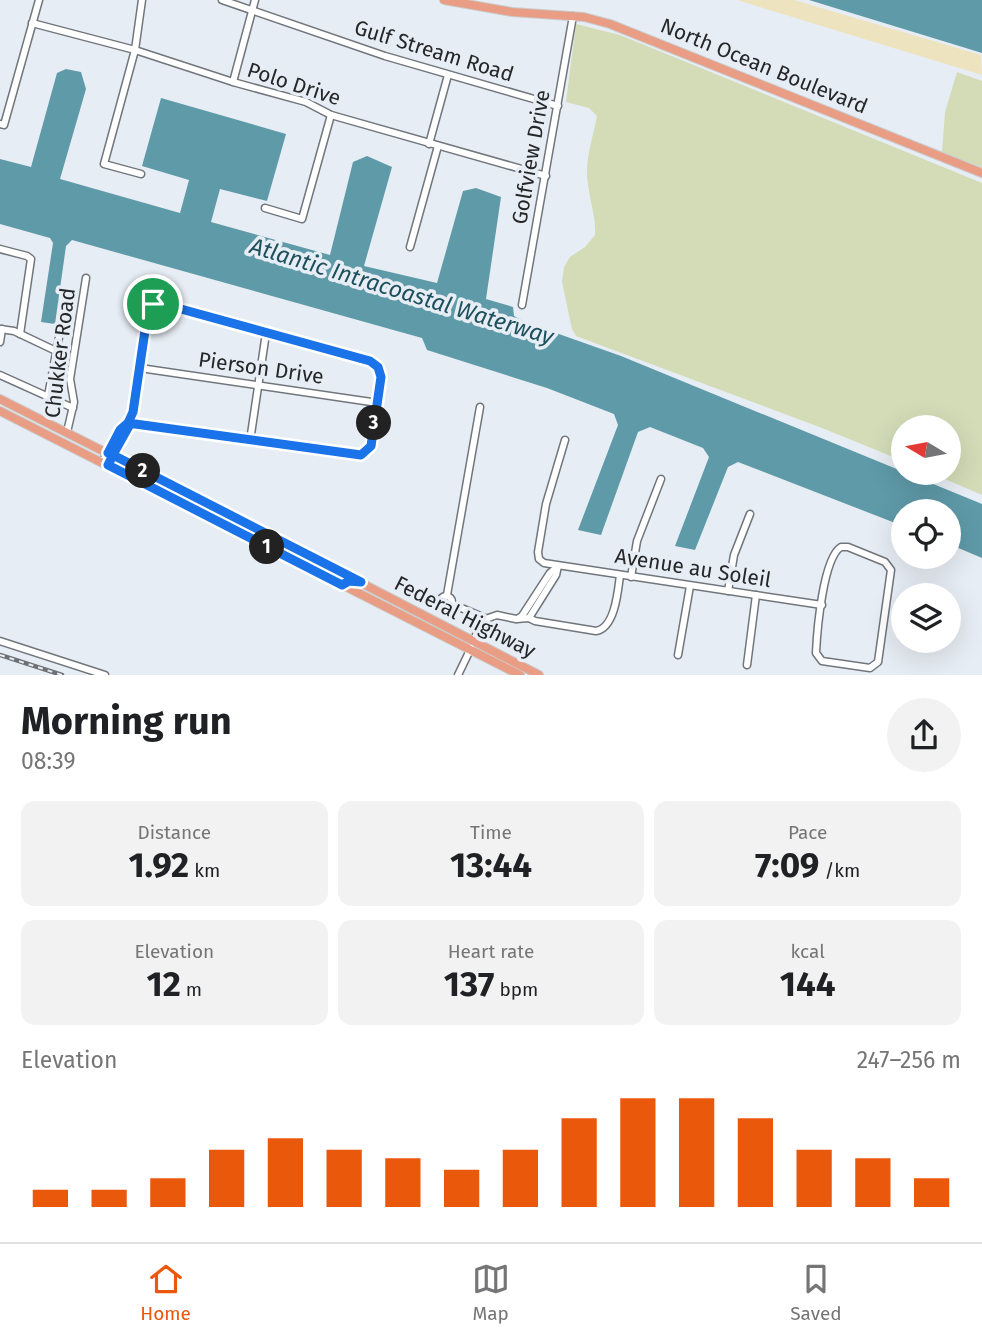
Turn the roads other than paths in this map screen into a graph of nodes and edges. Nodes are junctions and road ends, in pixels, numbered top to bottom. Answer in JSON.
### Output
{"nodes":[{"id":1,"x":39,"y":0,"type":"edge"},
{"id":2,"x":142,"y":0,"type":"edge"},
{"id":3,"x":222,"y":0,"type":"edge"},
{"id":4,"x":256,"y":0,"type":"edge"},
{"id":5,"x":444,"y":0,"type":"edge"},
{"id":6,"x":252,"y":10,"type":"junction"},
{"id":7,"x":573,"y":16,"type":"junction"},
{"id":8,"x":32,"y":23,"type":"junction"},
{"id":9,"x":135,"y":50,"type":"junction"},
{"id":10,"x":448,"y":75,"type":"junction"},
{"id":11,"x":233,"y":82,"type":"junction"},
{"id":12,"x":558,"y":106,"type":"junction"},
{"id":13,"x":331,"y":115,"type":"junction"},
{"id":14,"x":2,"y":125,"type":"edge"},
{"id":15,"x":429,"y":144,"type":"junction"},
{"id":16,"x":438,"y":146,"type":"junction"},
{"id":17,"x":982,"y":173,"type":"edge"},
{"id":18,"x":141,"y":174,"type":"dead end"},
{"id":19,"x":546,"y":176,"type":"junction"},
{"id":20,"x":265,"y":208,"type":"dead end"},
{"id":21,"x":410,"y":247,"type":"dead end"},
{"id":22,"x":0,"y":249,"type":"edge"},
{"id":23,"x":86,"y":278,"type":"dead end"},
{"id":24,"x":522,"y":305,"type":"dead end"},
{"id":25,"x":1,"y":329,"type":"edge"},
{"id":26,"x":60,"y":332,"type":"dead end"},
{"id":27,"x":266,"y":333,"type":"junction"},
{"id":28,"x":20,"y":334,"type":"junction"},
{"id":29,"x":0,"y":342,"type":"edge"},
{"id":30,"x":56,"y":351,"type":"junction"},
{"id":31,"x":140,"y":368,"type":"junction"},
{"id":32,"x":0,"y":375,"type":"edge"},
{"id":33,"x":259,"y":385,"type":"junction"},
{"id":34,"x":48,"y":396,"type":"junction"},
{"id":35,"x":0,"y":399,"type":"edge"},
{"id":36,"x":377,"y":402,"type":"junction"},
{"id":37,"x":480,"y":407,"type":"dead end"},
{"id":38,"x":73,"y":408,"type":"junction"},
{"id":39,"x":0,"y":411,"type":"edge"},
{"id":40,"x":128,"y":423,"type":"junction"},
{"id":41,"x":67,"y":432,"type":"junction"},
{"id":42,"x":565,"y":440,"type":"dead end"},
{"id":43,"x":250,"y":441,"type":"junction"},
{"id":44,"x":110,"y":454,"type":"junction"},
{"id":45,"x":105,"y":463,"type":"junction"},
{"id":46,"x":661,"y":479,"type":"dead end"},
{"id":47,"x":750,"y":514,"type":"dead end"},
{"id":48,"x":220,"y":522,"type":"junction"},
{"id":49,"x":293,"y":548,"type":"junction"},
{"id":50,"x":290,"y":558,"type":"junction"},
{"id":51,"x":558,"y":566,"type":"junction"},
{"id":52,"x":341,"y":572,"type":"junction"},
{"id":53,"x":620,"y":575,"type":"junction"},
{"id":54,"x":631,"y":577,"type":"junction"},
{"id":55,"x":361,"y":582,"type":"junction"},
{"id":56,"x":342,"y":585,"type":"junction"},
{"id":57,"x":690,"y":586,"type":"junction"},
{"id":58,"x":728,"y":591,"type":"junction"},
{"id":59,"x":447,"y":595,"type":"junction"},
{"id":60,"x":756,"y":596,"type":"junction"},
{"id":61,"x":452,"y":604,"type":"junction"},
{"id":62,"x":822,"y":605,"type":"junction"},
{"id":63,"x":529,"y":618,"type":"junction"},
{"id":64,"x":487,"y":619,"type":"junction"},
{"id":65,"x":516,"y":620,"type":"junction"},
{"id":66,"x":0,"y":641,"type":"edge"},
{"id":67,"x":472,"y":646,"type":"junction"},
{"id":68,"x":678,"y":655,"type":"dead end"},
{"id":69,"x":747,"y":665,"type":"dead end"},
{"id":70,"x":105,"y":675,"type":"edge"},
{"id":71,"x":458,"y":675,"type":"edge"},
{"id":72,"x":520,"y":675,"type":"edge"},
{"id":73,"x":539,"y":675,"type":"edge"}],
"edges":[{"from":1,"to":8,"type":"street"},
{"from":2,"to":9,"type":"street"},
{"from":3,"to":6,"type":"street","name":"Gulf Stream Road"},
{"from":4,"to":6,"type":"street"},
{"from":5,"to":7,"type":"main road","name":"North Ocean Boulevard"},
{"from":6,"to":10,"type":"street","name":"Gulf Stream Road"},
{"from":6,"to":11,"type":"street"},
{"from":7,"to":12,"type":"street","name":"Golfview Drive"},
{"from":7,"to":17,"type":"main road","name":"North Ocean Boulevard"},
{"from":8,"to":9,"type":"street","name":"Polo Drive"},
{"from":8,"to":14,"type":"street"},
{"from":9,"to":11,"type":"street","name":"Polo Drive"},
{"from":9,"to":18,"type":"street"},
{"from":10,"to":12,"type":"street","name":"Gulf Stream Road"},
{"from":10,"to":15,"type":"street"},
{"from":11,"to":13,"type":"street","name":"Polo Drive"},
{"from":12,"to":19,"type":"street","name":"Golfview Drive"},
{"from":13,"to":15,"type":"street","name":"Polo Drive"},
{"from":13,"to":20,"type":"street"},
{"from":15,"to":16,"type":"street","name":"Polo Drive"},
{"from":16,"to":19,"type":"street","name":"Polo Drive"},
{"from":16,"to":21,"type":"street"},
{"from":19,"to":24,"type":"street","name":"Golfview Drive"},
{"from":22,"to":28,"type":"street"},
{"from":23,"to":38,"type":"street","name":"Chukker Road"},
{"from":25,"to":28,"type":"street"},
{"from":25,"to":29,"type":"street"},
{"from":26,"to":30,"type":"street"},
{"from":27,"to":31,"type":"street"},
{"from":27,"to":33,"type":"street"},
{"from":27,"to":36,"type":"street"},
{"from":28,"to":30,"type":"street"},
{"from":30,"to":34,"type":"street"},
{"from":31,"to":33,"type":"street","name":"Pierson Drive"},
{"from":31,"to":40,"type":"street"},
{"from":32,"to":34,"type":"street"},
{"from":33,"to":36,"type":"street","name":"Pierson Drive"},
{"from":33,"to":43,"type":"street"},
{"from":34,"to":38,"type":"street"},
{"from":35,"to":41,"type":"main road","name":"Federal Highway"},
{"from":36,"to":43,"type":"street"},
{"from":37,"to":59,"type":"street"},
{"from":38,"to":41,"type":"street","name":"Chukker Road"},
{"from":39,"to":45,"type":"main road","name":"Federal Highway"},
{"from":40,"to":43,"type":"street"},
{"from":40,"to":44,"type":"street"},
{"from":41,"to":44,"type":"main road","name":"Federal Highway"},
{"from":42,"to":51,"type":"street"},
{"from":44,"to":45,"type":"street"},
{"from":44,"to":49,"type":"main road","name":"Federal Highway"},
{"from":45,"to":48,"type":"main road","name":"Federal Highway"},
{"from":46,"to":54,"type":"street"},
{"from":47,"to":58,"type":"street"},
{"from":48,"to":49,"type":"main road"},
{"from":48,"to":50,"type":"main road","name":"Federal Highway"},
{"from":49,"to":52,"type":"main road","name":"Federal Highway"},
{"from":50,"to":52,"type":"main road"},
{"from":50,"to":56,"type":"main road","name":"Federal Highway"},
{"from":51,"to":53,"type":"street","name":"Avenue au Soleil"},
{"from":51,"to":63,"type":"street"},
{"from":51,"to":65,"type":"street"},
{"from":52,"to":55,"type":"main road","name":"Federal Highway"},
{"from":53,"to":54,"type":"street","name":"Avenue au Soleil"},
{"from":53,"to":63,"type":"street"},
{"from":54,"to":57,"type":"street","name":"Avenue au Soleil"},
{"from":55,"to":56,"type":"main road"},
{"from":55,"to":67,"type":"main road","name":"Federal Highway"},
{"from":56,"to":67,"type":"main road","name":"Federal Highway"},
{"from":57,"to":58,"type":"street","name":"Avenue au Soleil"},
{"from":57,"to":68,"type":"street"},
{"from":58,"to":60,"type":"street","name":"Avenue au Soleil"},
{"from":59,"to":61,"type":"street"},
{"from":59,"to":61,"type":"street"},
{"from":60,"to":62,"type":"street","name":"Avenue au Soleil"},
{"from":60,"to":69,"type":"street"},
{"from":61,"to":64,"type":"street"},
{"from":62,"to":62,"type":"street"},
{"from":63,"to":65,"type":"street"},
{"from":64,"to":65,"type":"street"},
{"from":64,"to":67,"type":"street"},
{"from":66,"to":70,"type":"street"},
{"from":67,"to":71,"type":"street"},
{"from":67,"to":72,"type":"main road","name":"Federal Highway"},
{"from":67,"to":73,"type":"main road","name":"Federal Highway"}]}
